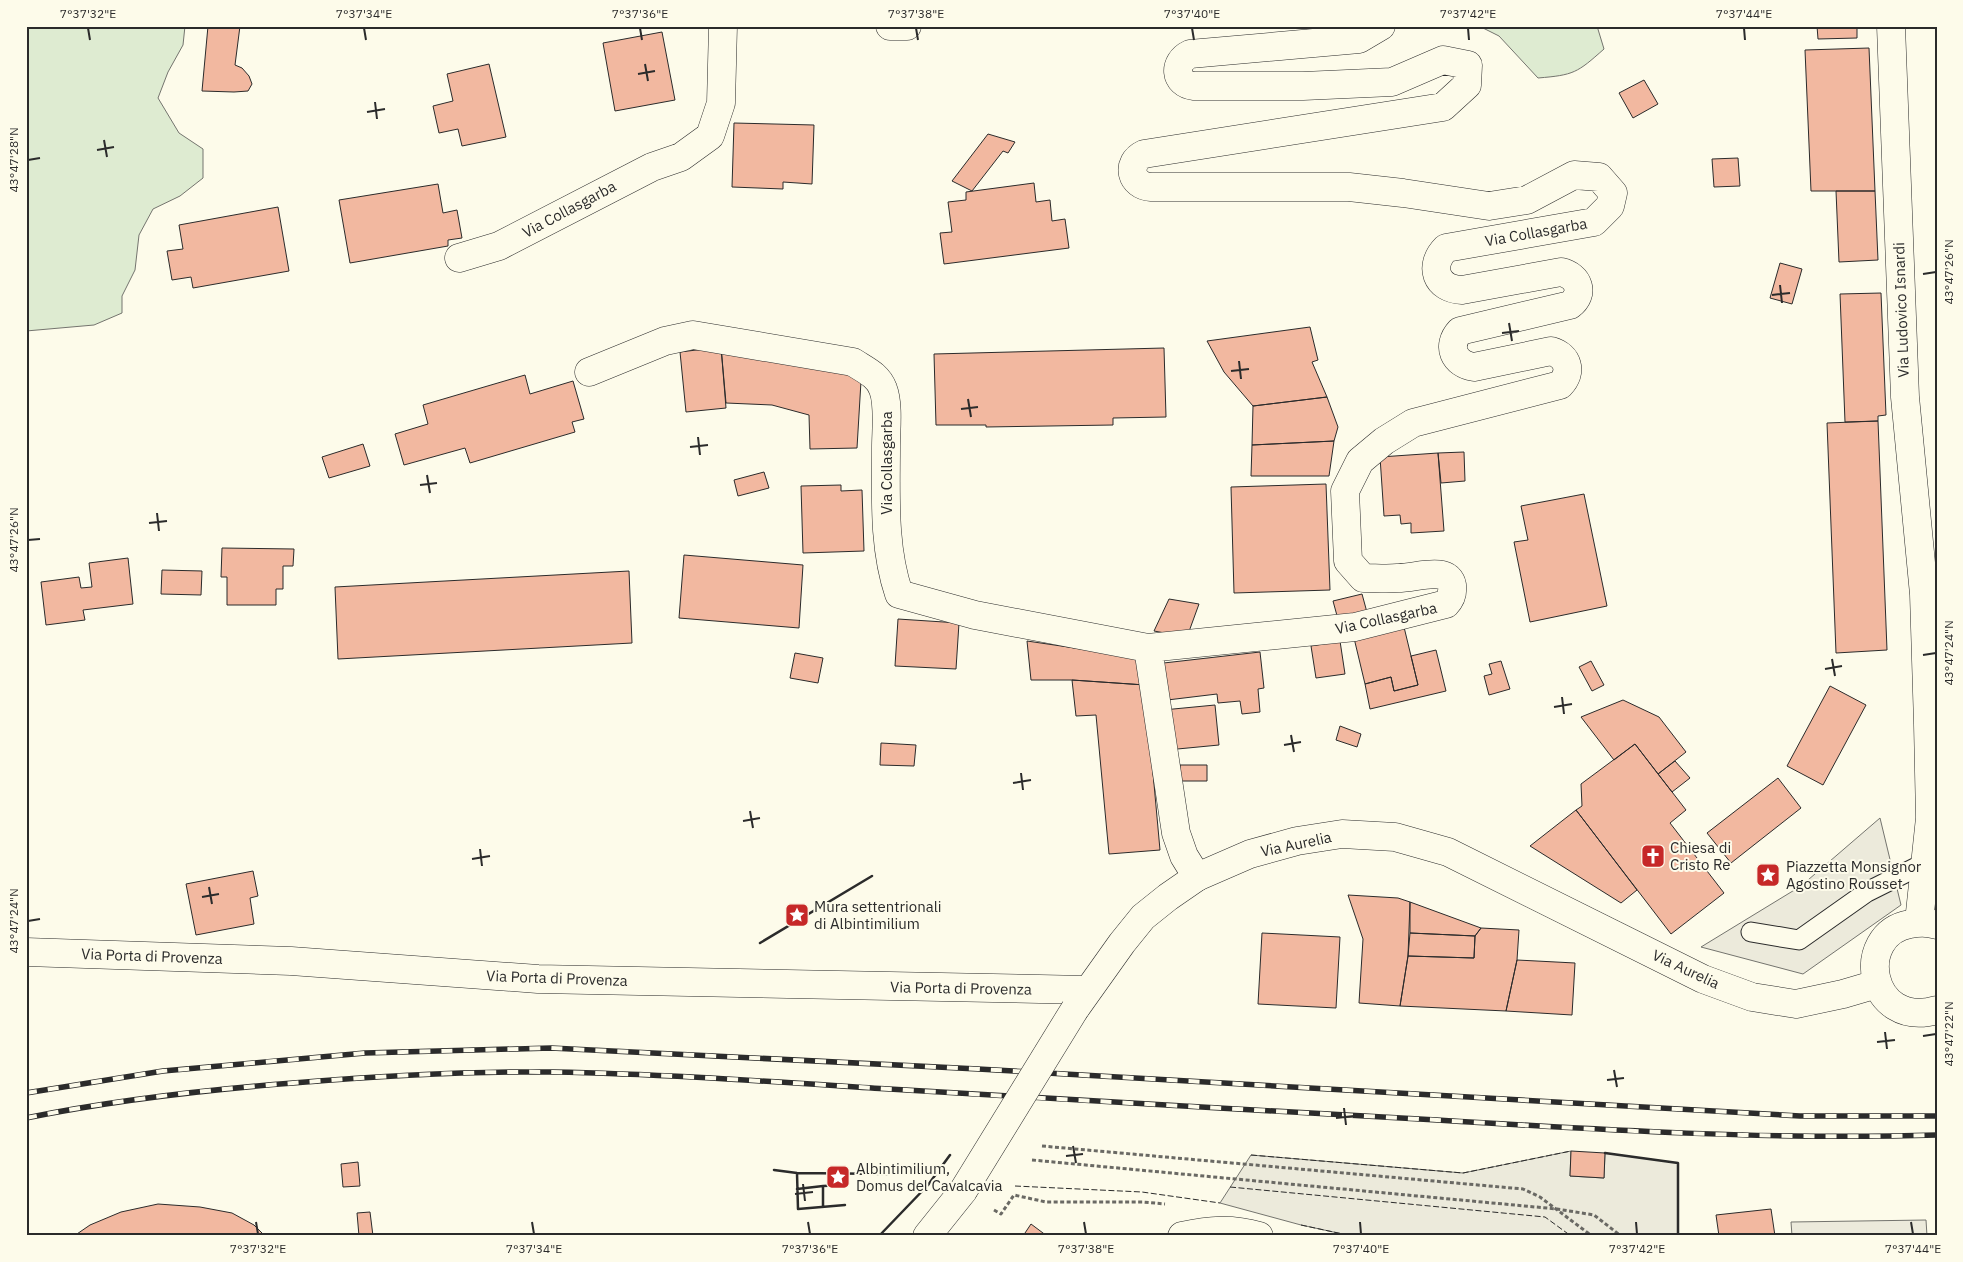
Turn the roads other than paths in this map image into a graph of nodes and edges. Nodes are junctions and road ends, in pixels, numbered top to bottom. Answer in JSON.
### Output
{"nodes":[{"id":1,"x":723,"y":26,"type":"edge"},
{"id":2,"x":890,"y":26,"type":"edge"},
{"id":3,"x":908,"y":26,"type":"edge"},
{"id":4,"x":1381,"y":26,"type":"edge"},
{"id":5,"x":1891,"y":26,"type":"edge"},
{"id":6,"x":459,"y":258,"type":"dead end"},
{"id":7,"x":589,"y":372,"type":"dead end"},
{"id":8,"x":1930,"y":592,"type":"edge"},
{"id":9,"x":1148,"y":648,"type":"junction"},
{"id":10,"x":1931,"y":864,"type":"edge"},
{"id":11,"x":1197,"y":877,"type":"junction"},
{"id":12,"x":1928,"y":924,"type":"edge"},
{"id":13,"x":1750,"y":932,"type":"dead end"},
{"id":14,"x":26,"y":952,"type":"edge"},
{"id":15,"x":1877,"y":984,"type":"junction"},
{"id":16,"x":1081,"y":1000,"type":"junction"},
{"id":17,"x":1937,"y":1010,"type":"edge"},
{"id":18,"x":927,"y":1236,"type":"edge"},
{"id":19,"x":1182,"y":1236,"type":"edge"},
{"id":20,"x":1259,"y":1236,"type":"edge"}],
"edges":[{"from":1,"to":6,"type":"street","name":"Via Collasgarba"},
{"from":2,"to":3,"type":"street"},
{"from":4,"to":9,"type":"street","name":"Via Collasgarba"},
{"from":5,"to":8,"type":"street","name":"Via Ludovico Isnardi"},
{"from":7,"to":9,"type":"street","name":"Via Collasgarba"},
{"from":8,"to":10,"type":"street","name":"Via Ludovico Isnardi"},
{"from":9,"to":11,"type":"street"},
{"from":10,"to":12,"type":"street","name":"Via Ludovico Isnardi"},
{"from":10,"to":13,"type":"lane"},
{"from":11,"to":15,"type":"street","name":"Via Aurelia"},
{"from":11,"to":16,"type":"street","name":"Via Aurelia"},
{"from":12,"to":15,"type":"street"},
{"from":14,"to":16,"type":"street","name":"Via Porta di Provenza"},
{"from":15,"to":17,"type":"street"},
{"from":16,"to":18,"type":"street","name":"Via Aurelia","bridge":true},
{"from":19,"to":20,"type":"street"}]}
